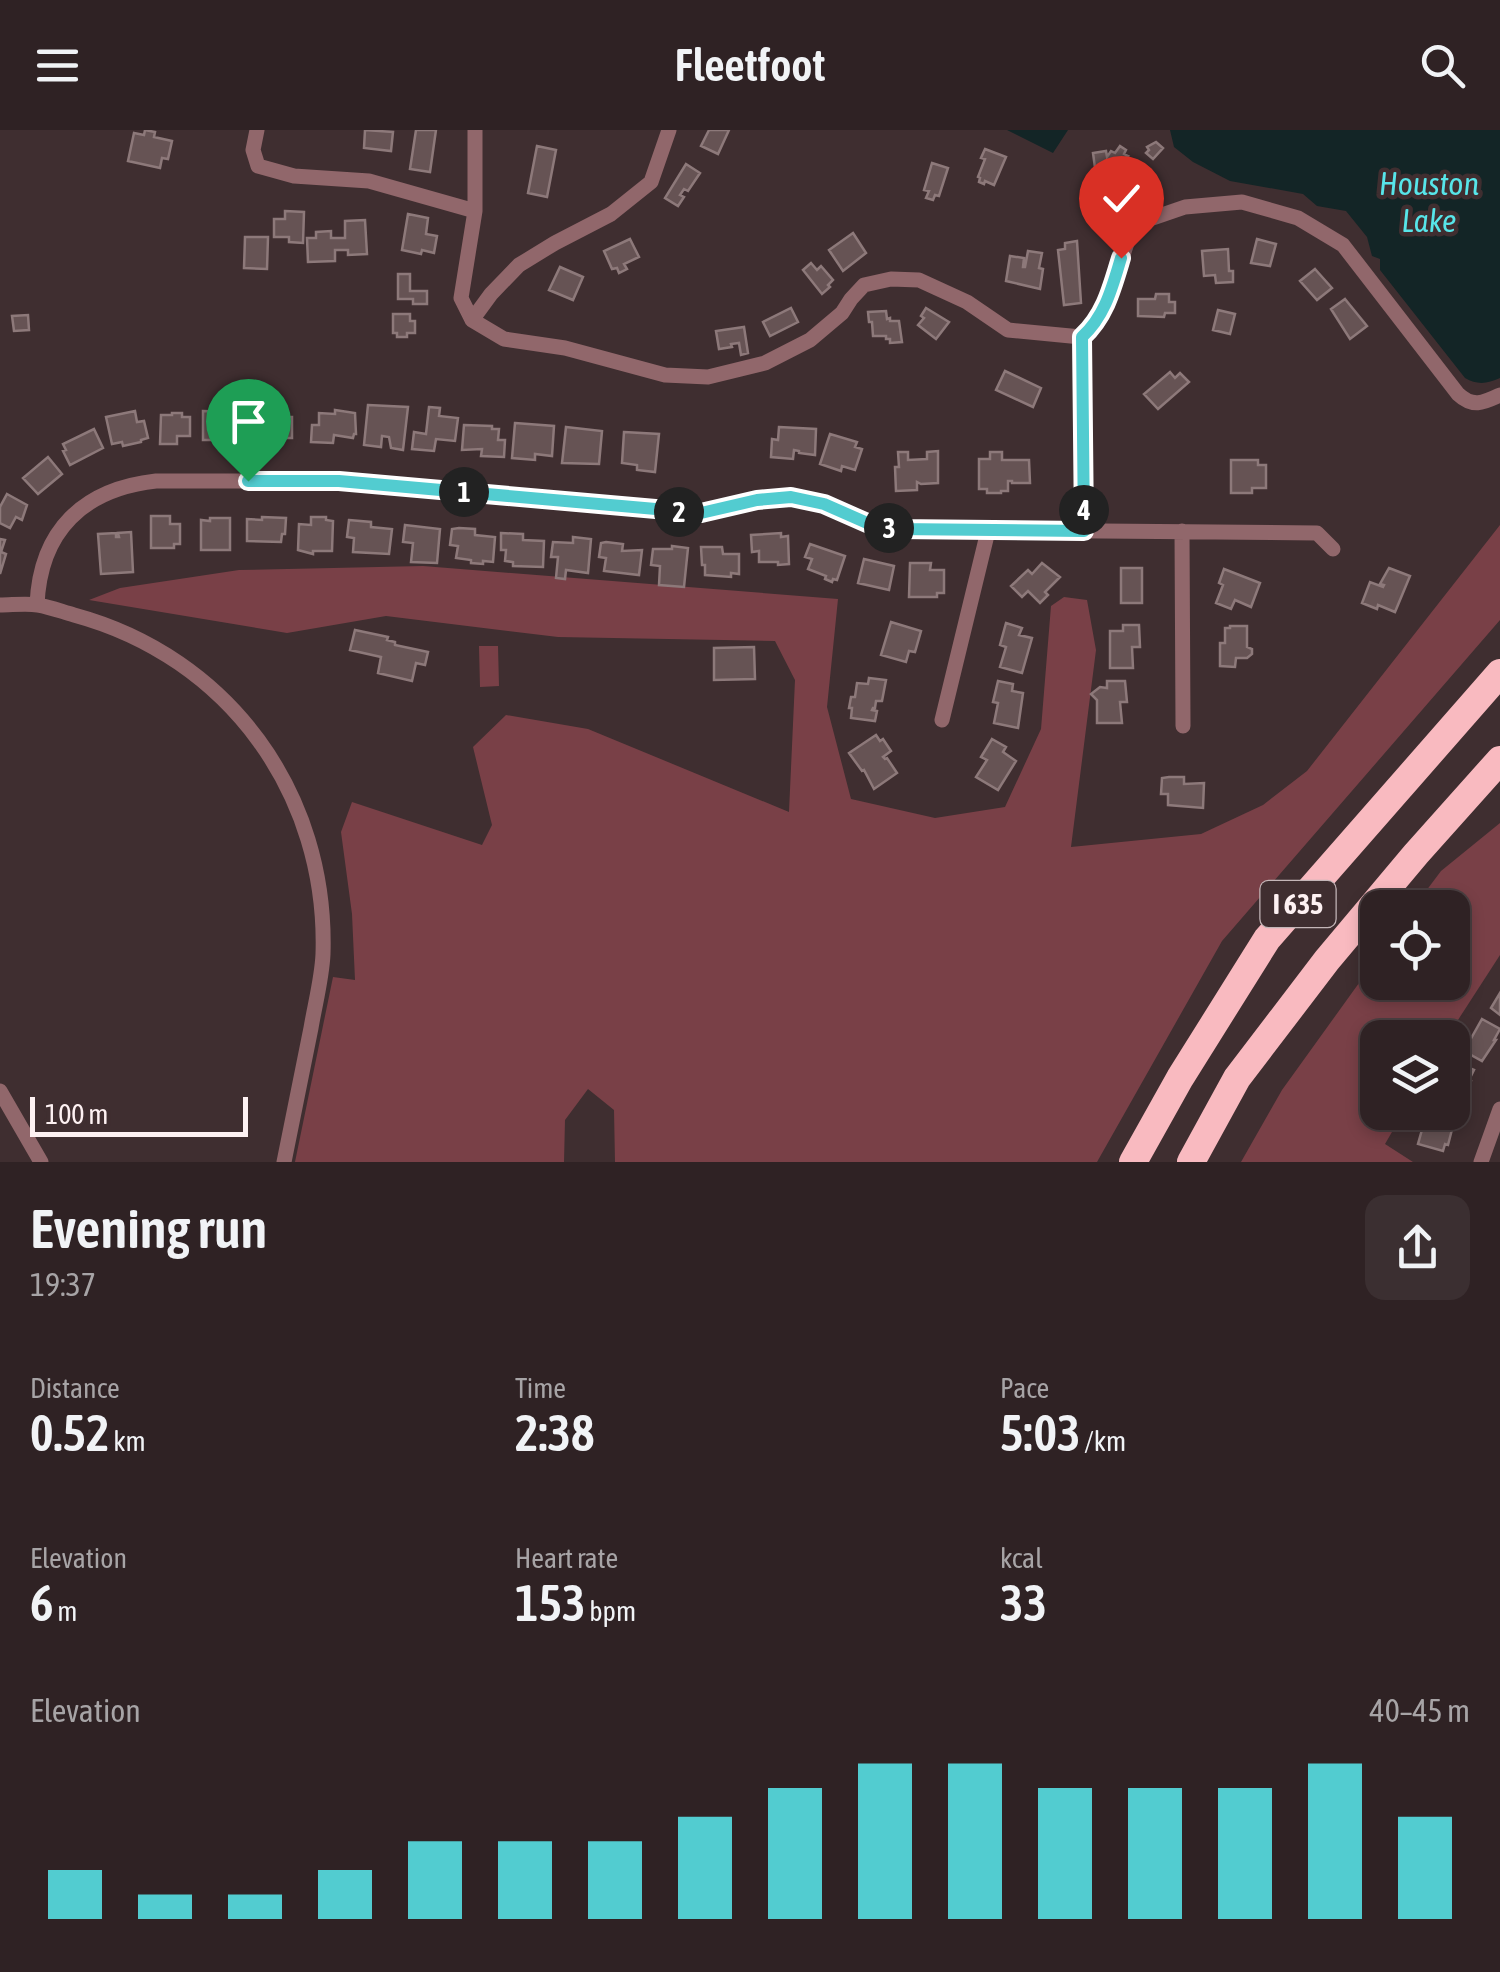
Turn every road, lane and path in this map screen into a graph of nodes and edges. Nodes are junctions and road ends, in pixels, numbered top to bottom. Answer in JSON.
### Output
{"nodes":[{"id":1,"x":258,"y":130,"type":"edge"},
{"id":2,"x":475,"y":130,"type":"edge"},
{"id":3,"x":670,"y":130,"type":"edge"},
{"id":4,"x":476,"y":211,"type":"junction"},
{"id":5,"x":472,"y":320,"type":"junction"},
{"id":6,"x":1082,"y":337,"type":"junction"},
{"id":7,"x":1500,"y":395,"type":"edge"},
{"id":8,"x":988,"y":530,"type":"junction"},
{"id":9,"x":1084,"y":531,"type":"junction"},
{"id":10,"x":1182,"y":531,"type":"junction"},
{"id":11,"x":1333,"y":549,"type":"dead end"},
{"id":12,"x":0,"y":605,"type":"edge"},
{"id":13,"x":36,"y":605,"type":"junction"},
{"id":14,"x":1500,"y":673,"type":"edge"},
{"id":15,"x":942,"y":720,"type":"dead end"},
{"id":16,"x":1183,"y":726,"type":"dead end"},
{"id":17,"x":1498,"y":763,"type":"edge"},
{"id":18,"x":0,"y":1091,"type":"edge"},
{"id":19,"x":1500,"y":1109,"type":"edge"},
{"id":20,"x":41,"y":1162,"type":"edge"},
{"id":21,"x":284,"y":1162,"type":"edge"},
{"id":22,"x":1133,"y":1162,"type":"edge"},
{"id":23,"x":1191,"y":1162,"type":"edge"},
{"id":24,"x":1482,"y":1162,"type":"edge"}],
"edges":[{"from":1,"to":4,"type":"street"},
{"from":2,"to":4,"type":"street"},
{"from":3,"to":5,"type":"street"},
{"from":4,"to":5,"type":"street"},
{"from":5,"to":6,"type":"street"},
{"from":6,"to":7,"type":"street"},
{"from":6,"to":9,"type":"street"},
{"from":8,"to":9,"type":"street"},
{"from":8,"to":13,"type":"street"},
{"from":8,"to":15,"type":"street"},
{"from":9,"to":10,"type":"street"},
{"from":10,"to":11,"type":"street"},
{"from":10,"to":16,"type":"street"},
{"from":12,"to":13,"type":"street"},
{"from":13,"to":21,"type":"street"},
{"from":14,"to":22,"type":"highway","number":"I 635"},
{"from":17,"to":23,"type":"highway","number":"I 635"},
{"from":18,"to":20,"type":"street"},
{"from":19,"to":24,"type":"street"}]}
